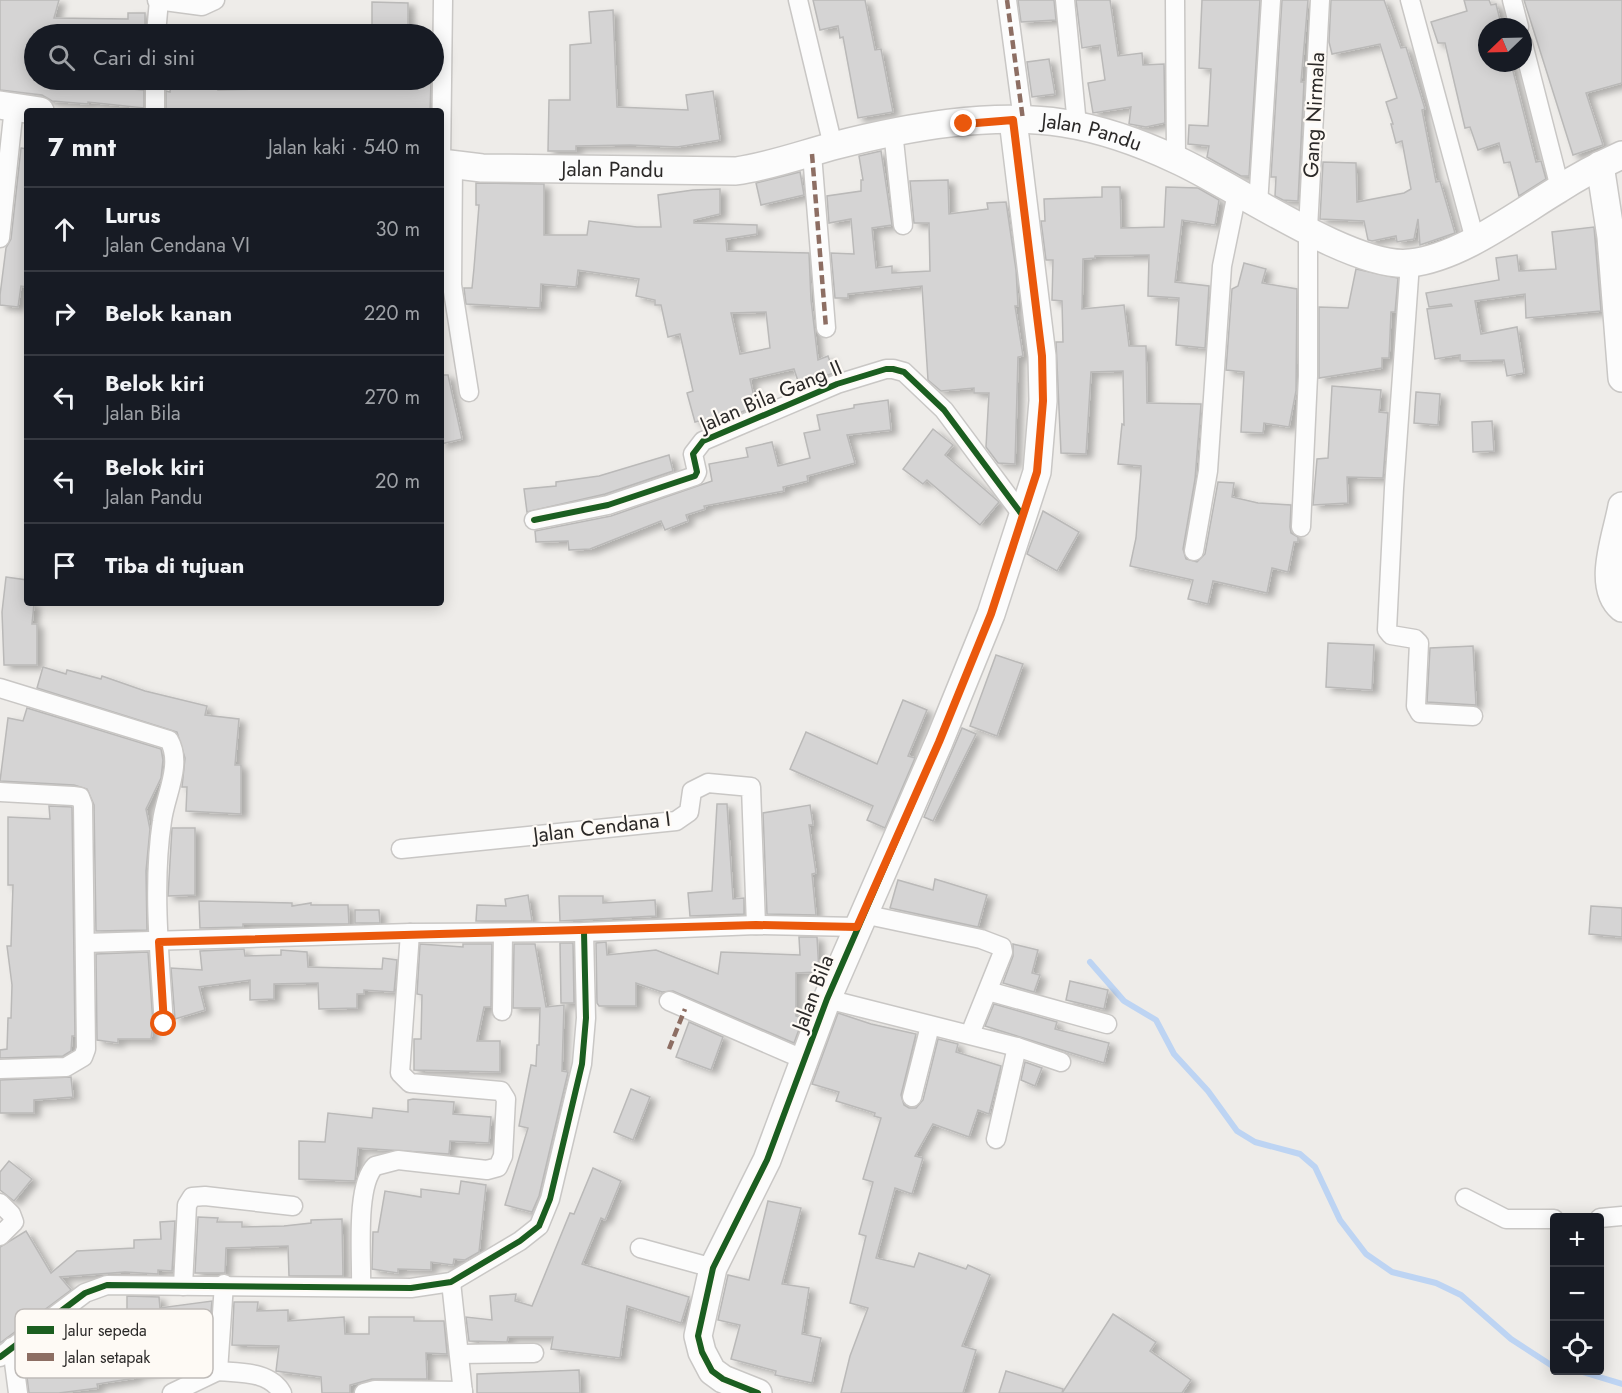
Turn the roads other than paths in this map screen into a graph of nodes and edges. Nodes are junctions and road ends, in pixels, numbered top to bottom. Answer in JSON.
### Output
{"nodes":[{"id":1,"x":158,"y":0,"type":"edge"},
{"id":2,"x":215,"y":0,"type":"edge"},
{"id":3,"x":443,"y":0,"type":"edge"},
{"id":4,"x":798,"y":0,"type":"edge"},
{"id":5,"x":1007,"y":0,"type":"edge"},
{"id":6,"x":1065,"y":0,"type":"edge"},
{"id":7,"x":1175,"y":0,"type":"edge"},
{"id":8,"x":1271,"y":0,"type":"edge"},
{"id":9,"x":1320,"y":0,"type":"edge"},
{"id":10,"x":1410,"y":0,"type":"edge"},
{"id":11,"x":1512,"y":0,"type":"edge"},
{"id":12,"x":1517,"y":18,"type":"edge"},
{"id":13,"x":157,"y":24,"type":"edge"},
{"id":14,"x":444,"y":24,"type":"edge"},
{"id":15,"x":444,"y":41,"type":"edge"},
{"id":16,"x":1530,"y":72,"type":"edge"},
{"id":17,"x":155,"y":90,"type":"edge"},
{"id":18,"x":7,"y":106,"type":"edge"},
{"id":19,"x":154,"y":108,"type":"edge"},
{"id":20,"x":24,"y":109,"type":"edge"},
{"id":21,"x":1018,"y":120,"type":"junction"},
{"id":22,"x":1077,"y":125,"type":"junction"},
{"id":23,"x":893,"y":132,"type":"junction"},
{"id":24,"x":823,"y":150,"type":"junction"},
{"id":25,"x":1176,"y":159,"type":"junction"},
{"id":26,"x":1611,"y":160,"type":"edge"},
{"id":27,"x":447,"y":164,"type":"edge"},
{"id":28,"x":1560,"y":188,"type":"junction"},
{"id":29,"x":1248,"y":199,"type":"junction"},
{"id":30,"x":903,"y":225,"type":"dead end"},
{"id":31,"x":1308,"y":229,"type":"junction"},
{"id":32,"x":0,"y":238,"type":"edge"},
{"id":33,"x":1475,"y":240,"type":"junction"},
{"id":34,"x":1410,"y":263,"type":"junction"},
{"id":35,"x":826,"y":328,"type":"dead end"},
{"id":36,"x":1622,"y":378,"type":"edge"},
{"id":37,"x":469,"y":392,"type":"dead end"},
{"id":38,"x":1622,"y":506,"type":"edge"},
{"id":39,"x":1023,"y":516,"type":"junction"},
{"id":40,"x":534,"y":520,"type":"dead end"},
{"id":41,"x":1301,"y":527,"type":"dead end"},
{"id":42,"x":1194,"y":551,"type":"dead end"},
{"id":43,"x":1622,"y":608,"type":"edge"},
{"id":44,"x":0,"y":688,"type":"edge"},
{"id":45,"x":1473,"y":716,"type":"dead end"},
{"id":46,"x":0,"y":792,"type":"edge"},
{"id":47,"x":401,"y":849,"type":"dead end"},
{"id":48,"x":860,"y":921,"type":"junction"},
{"id":49,"x":756,"y":925,"type":"junction"},
{"id":50,"x":585,"y":932,"type":"junction"},
{"id":51,"x":410,"y":933,"type":"junction"},
{"id":52,"x":503,"y":933,"type":"junction"},
{"id":53,"x":159,"y":942,"type":"junction"},
{"id":54,"x":85,"y":943,"type":"junction"},
{"id":55,"x":988,"y":991,"type":"junction"},
{"id":56,"x":827,"y":999,"type":"junction"},
{"id":57,"x":669,"y":1001,"type":"dead end"},
{"id":58,"x":502,"y":1011,"type":"dead end"},
{"id":59,"x":164,"y":1024,"type":"dead end"},
{"id":60,"x":1107,"y":1024,"type":"dead end"},
{"id":61,"x":930,"y":1026,"type":"junction"},
{"id":62,"x":970,"y":1034,"type":"junction"},
{"id":63,"x":1017,"y":1047,"type":"junction"},
{"id":64,"x":805,"y":1060,"type":"junction"},
{"id":65,"x":1061,"y":1062,"type":"dead end"},
{"id":66,"x":0,"y":1070,"type":"edge"},
{"id":67,"x":912,"y":1097,"type":"dead end"},
{"id":68,"x":996,"y":1139,"type":"dead end"},
{"id":69,"x":1465,"y":1198,"type":"dead end"},
{"id":70,"x":0,"y":1203,"type":"edge"},
{"id":71,"x":293,"y":1206,"type":"dead end"},
{"id":72,"x":1622,"y":1216,"type":"edge"},
{"id":73,"x":1604,"y":1218,"type":"edge"},
{"id":74,"x":1550,"y":1219,"type":"edge"},
{"id":75,"x":0,"y":1236,"type":"edge"},
{"id":76,"x":640,"y":1248,"type":"dead end"},
{"id":77,"x":713,"y":1268,"type":"junction"},
{"id":78,"x":451,"y":1281,"type":"junction"},
{"id":79,"x":224,"y":1284,"type":"junction"},
{"id":80,"x":362,"y":1285,"type":"junction"},
{"id":81,"x":183,"y":1286,"type":"junction"},
{"id":82,"x":64,"y":1309,"type":"edge"},
{"id":83,"x":6,"y":1352,"type":"edge"},
{"id":84,"x":534,"y":1353,"type":"dead end"},
{"id":85,"x":459,"y":1354,"type":"junction"},
{"id":86,"x":218,"y":1371,"type":"junction"},
{"id":87,"x":213,"y":1374,"type":"edge"},
{"id":88,"x":204,"y":1378,"type":"edge"},
{"id":89,"x":176,"y":1392,"type":"edge"},
{"id":90,"x":463,"y":1392,"type":"edge"},
{"id":91,"x":18,"y":1393,"type":"edge"},
{"id":92,"x":282,"y":1393,"type":"edge"},
{"id":93,"x":364,"y":1393,"type":"edge"},
{"id":94,"x":758,"y":1393,"type":"edge"}],
"edges":[{"from":1,"to":2,"type":"street"},
{"from":1,"to":13,"type":"street"},
{"from":3,"to":14,"type":"street"},
{"from":4,"to":24,"type":"street"},
{"from":5,"to":21,"type":"street"},
{"from":6,"to":22,"type":"street"},
{"from":7,"to":25,"type":"street"},
{"from":8,"to":29,"type":"street"},
{"from":9,"to":31,"type":"street","name":"Gang Nirmala"},
{"from":10,"to":33,"type":"street"},
{"from":11,"to":12,"type":"street"},
{"from":15,"to":27,"type":"street"},
{"from":16,"to":28,"type":"street"},
{"from":17,"to":19,"type":"street"},
{"from":18,"to":20,"type":"street"},
{"from":18,"to":32,"type":"street"},
{"from":21,"to":22,"type":"street","name":"Jalan Pandu"},
{"from":21,"to":23,"type":"street","name":"Jalan Pandu"},
{"from":21,"to":39,"type":"street","name":"Jalan Bila"},
{"from":22,"to":25,"type":"street","name":"Jalan Pandu"},
{"from":23,"to":24,"type":"street","name":"Jalan Pandu"},
{"from":23,"to":30,"type":"street"},
{"from":24,"to":27,"type":"street","name":"Jalan Pandu"},
{"from":24,"to":35,"type":"street"},
{"from":25,"to":29,"type":"street","name":"Jalan Pandu"},
{"from":26,"to":28,"type":"street"},
{"from":26,"to":36,"type":"street"},
{"from":27,"to":37,"type":"street"},
{"from":28,"to":33,"type":"street"},
{"from":29,"to":31,"type":"street","name":"Jalan Pandu"},
{"from":29,"to":42,"type":"street"},
{"from":31,"to":34,"type":"street","name":"Jalan Pandu"},
{"from":31,"to":41,"type":"street","name":"Gang Nirmala"},
{"from":33,"to":34,"type":"street"},
{"from":34,"to":45,"type":"street"},
{"from":38,"to":43,"type":"street"},
{"from":39,"to":40,"type":"street","name":"Jalan Bila Gang II"},
{"from":39,"to":48,"type":"street","name":"Jalan Bila"},
{"from":44,"to":53,"type":"street"},
{"from":46,"to":54,"type":"street"},
{"from":47,"to":49,"type":"street","name":"Jalan Cendana I"},
{"from":48,"to":49,"type":"street"},
{"from":48,"to":55,"type":"street"},
{"from":48,"to":56,"type":"street","name":"Jalan Bila"},
{"from":49,"to":50,"type":"street"},
{"from":50,"to":52,"type":"street"},
{"from":50,"to":78,"type":"street"},
{"from":51,"to":52,"type":"street"},
{"from":51,"to":53,"type":"street"},
{"from":51,"to":80,"type":"street"},
{"from":52,"to":58,"type":"street"},
{"from":53,"to":54,"type":"street"},
{"from":53,"to":59,"type":"street"},
{"from":54,"to":66,"type":"street"},
{"from":55,"to":60,"type":"street"},
{"from":55,"to":62,"type":"street"},
{"from":56,"to":61,"type":"street"},
{"from":56,"to":64,"type":"street","name":"Jalan Bila"},
{"from":57,"to":64,"type":"street"},
{"from":61,"to":62,"type":"street"},
{"from":61,"to":67,"type":"street"},
{"from":62,"to":63,"type":"street"},
{"from":63,"to":65,"type":"street"},
{"from":63,"to":68,"type":"street"},
{"from":64,"to":77,"type":"street","name":"Jalan Bila"},
{"from":69,"to":74,"type":"street"},
{"from":70,"to":75,"type":"street"},
{"from":71,"to":81,"type":"street"},
{"from":72,"to":73,"type":"street"},
{"from":76,"to":77,"type":"street"},
{"from":77,"to":94,"type":"street","name":"Jalan Bila"},
{"from":78,"to":80,"type":"street"},
{"from":78,"to":85,"type":"street"},
{"from":79,"to":80,"type":"street"},
{"from":79,"to":81,"type":"street"},
{"from":79,"to":86,"type":"street"},
{"from":81,"to":82,"type":"street"},
{"from":83,"to":91,"type":"street"},
{"from":84,"to":85,"type":"street"},
{"from":85,"to":90,"type":"street"},
{"from":86,"to":87,"type":"street"},
{"from":86,"to":92,"type":"street"},
{"from":88,"to":89,"type":"street"},
{"from":90,"to":93,"type":"street"}]}
